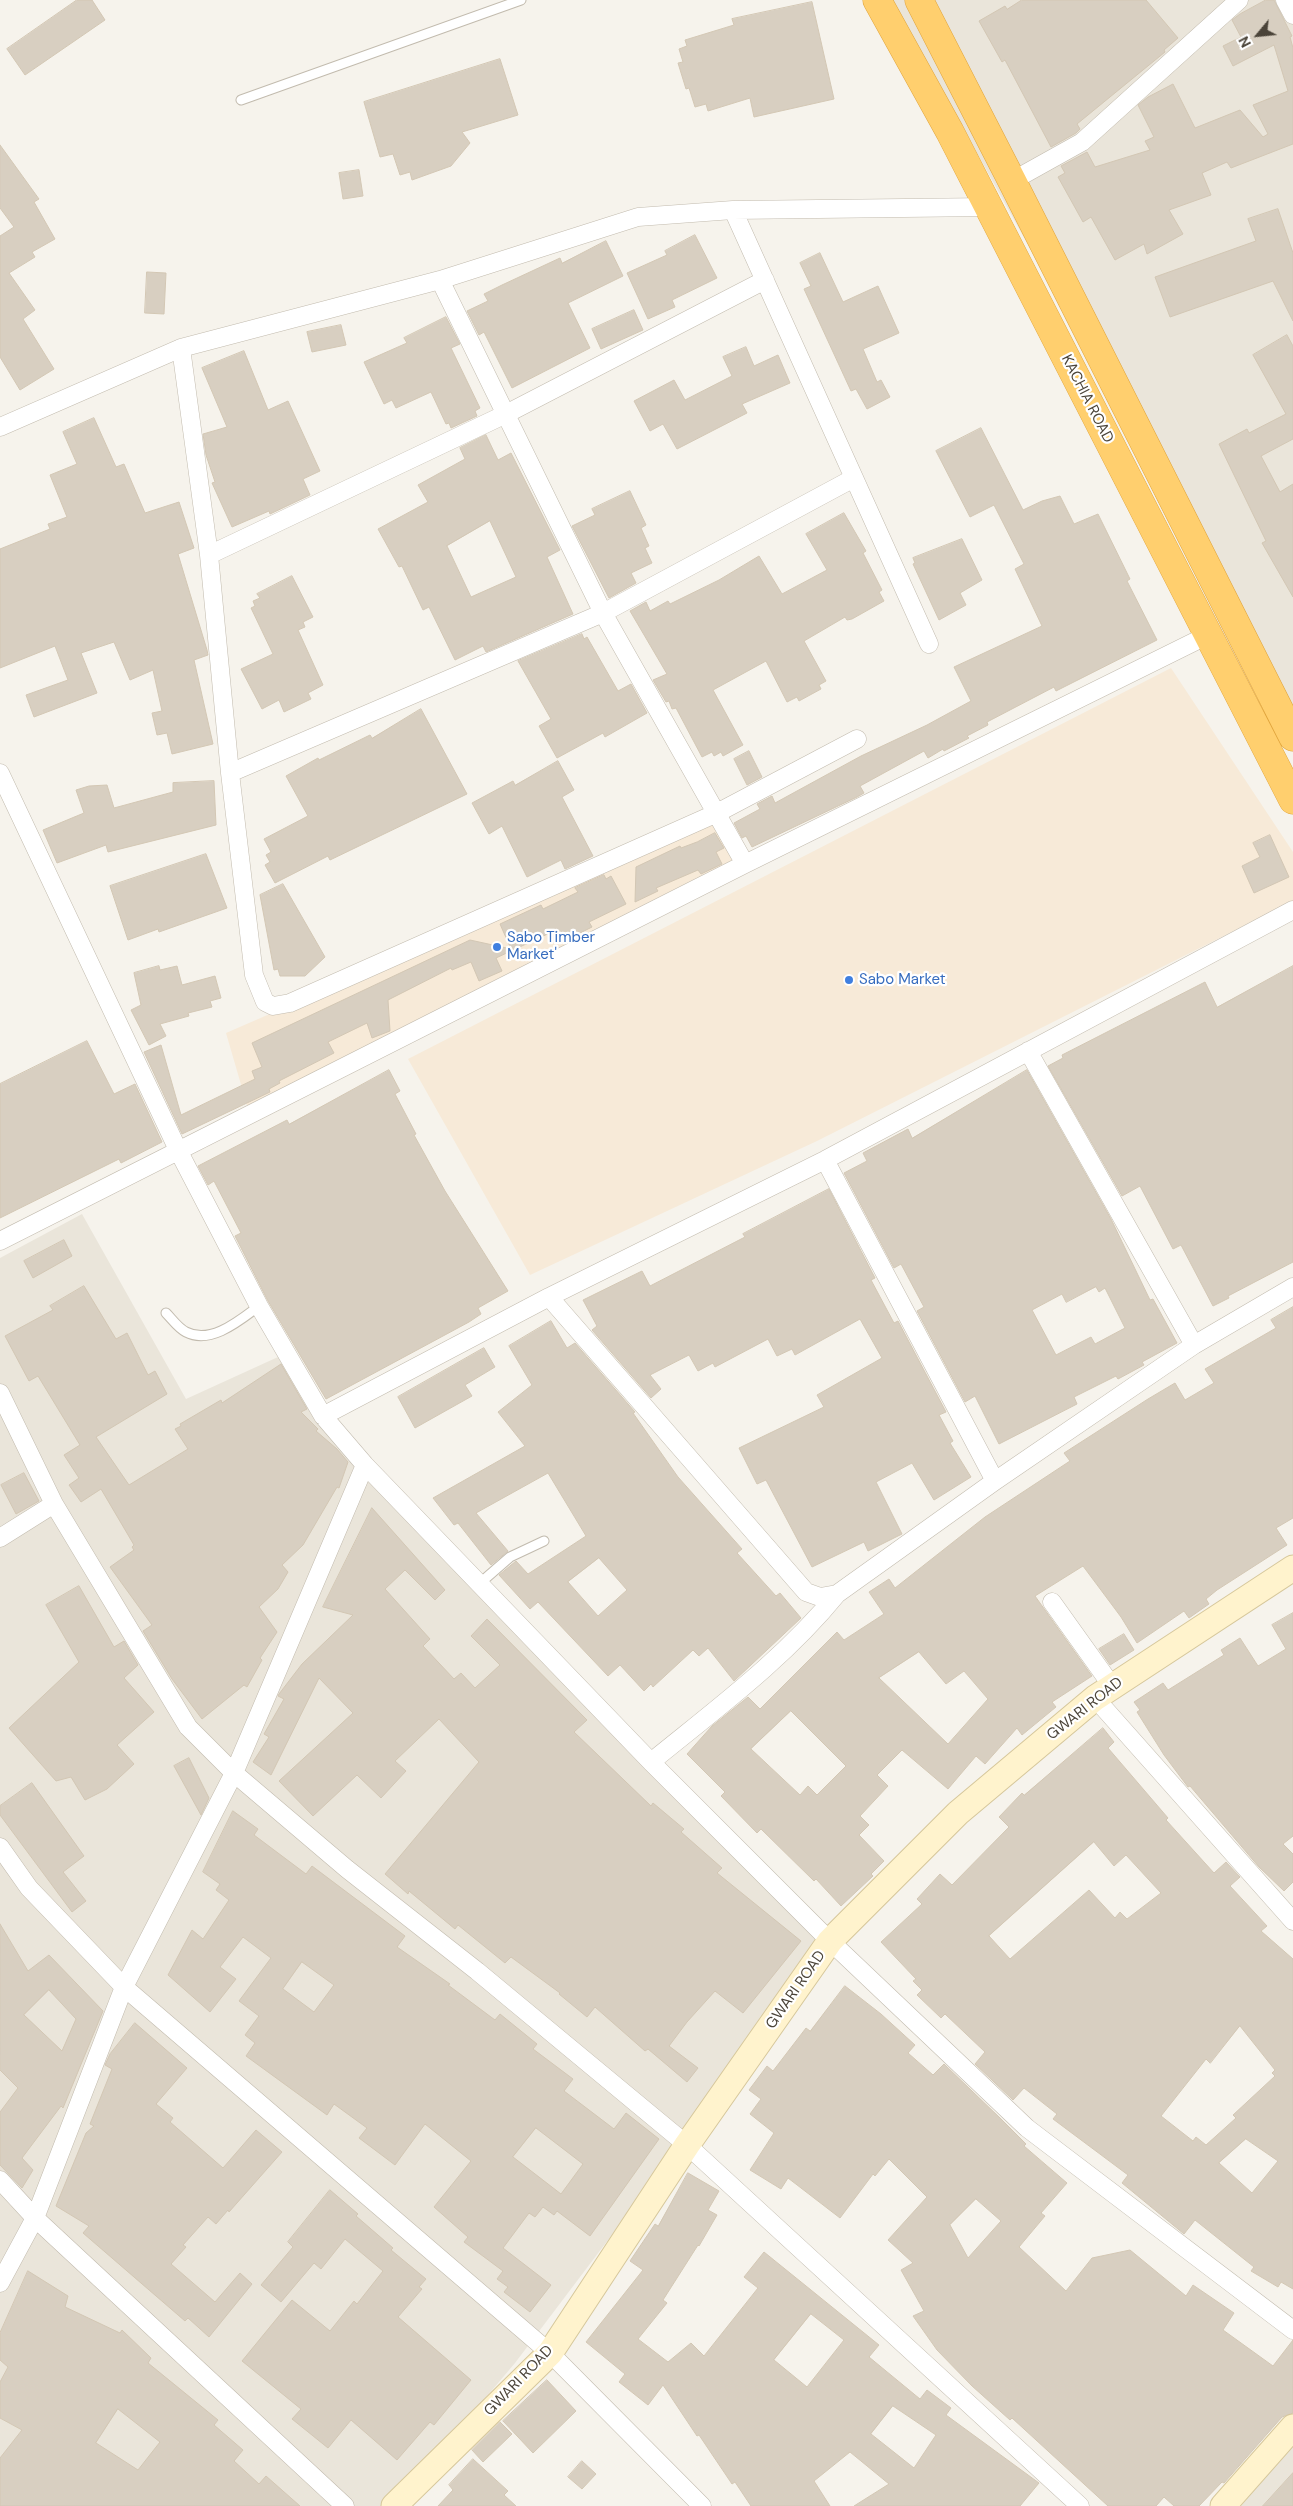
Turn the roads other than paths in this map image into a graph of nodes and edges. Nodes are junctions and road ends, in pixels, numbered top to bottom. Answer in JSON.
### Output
{"nodes":[{"id":1,"x":521,"y":0,"type":"edge"},
{"id":2,"x":877,"y":0,"type":"edge"},
{"id":3,"x":918,"y":0,"type":"edge"},
{"id":4,"x":1238,"y":0,"type":"edge"},
{"id":5,"x":1285,"y":0,"type":"edge"},
{"id":6,"x":1293,"y":15,"type":"edge"},
{"id":7,"x":240,"y":100,"type":"dead end"},
{"id":8,"x":979,"y":116,"type":"junction"},
{"id":9,"x":950,"y":132,"type":"junction"},
{"id":10,"x":1012,"y":180,"type":"junction"},
{"id":11,"x":989,"y":207,"type":"junction"},
{"id":12,"x":733,"y":210,"type":"junction"},
{"id":13,"x":440,"y":280,"type":"junction"},
{"id":14,"x":765,"y":280,"type":"junction"},
{"id":15,"x":181,"y":348,"type":"junction"},
{"id":16,"x":506,"y":414,"type":"junction"},
{"id":17,"x":0,"y":427,"type":"edge"},
{"id":18,"x":854,"y":478,"type":"junction"},
{"id":19,"x":210,"y":555,"type":"junction"},
{"id":20,"x":604,"y":613,"type":"junction"},
{"id":21,"x":1208,"y":635,"type":"junction"},
{"id":22,"x":929,"y":644,"type":"dead end"},
{"id":23,"x":1291,"y":727,"type":"edge"},
{"id":24,"x":856,"y":739,"type":"dead end"},
{"id":25,"x":0,"y":773,"type":"edge"},
{"id":26,"x":230,"y":773,"type":"junction"},
{"id":27,"x":1293,"y":800,"type":"edge"},
{"id":28,"x":717,"y":813,"type":"junction"},
{"id":29,"x":745,"y":864,"type":"junction"},
{"id":30,"x":1293,"y":910,"type":"edge"},
{"id":31,"x":1028,"y":1052,"type":"junction"},
{"id":32,"x":179,"y":1152,"type":"junction"},
{"id":33,"x":825,"y":1160,"type":"junction"},
{"id":34,"x":0,"y":1241,"type":"edge"},
{"id":35,"x":1293,"y":1287,"type":"edge"},
{"id":36,"x":549,"y":1297,"type":"junction"},
{"id":37,"x":259,"y":1306,"type":"junction"},
{"id":38,"x":166,"y":1314,"type":"dead end"},
{"id":39,"x":1194,"y":1345,"type":"junction"},
{"id":40,"x":0,"y":1393,"type":"edge"},
{"id":41,"x":323,"y":1416,"type":"junction"},
{"id":42,"x":365,"y":1465,"type":"junction"},
{"id":43,"x":996,"y":1480,"type":"junction"},
{"id":44,"x":54,"y":1504,"type":"junction"},
{"id":45,"x":0,"y":1538,"type":"edge"},
{"id":46,"x":544,"y":1541,"type":"dead end"},
{"id":47,"x":1293,"y":1568,"type":"edge"},
{"id":48,"x":479,"y":1584,"type":"junction"},
{"id":49,"x":837,"y":1594,"type":"junction"},
{"id":50,"x":1052,"y":1602,"type":"dead end"},
{"id":51,"x":1104,"y":1692,"type":"junction"},
{"id":52,"x":651,"y":1762,"type":"junction"},
{"id":53,"x":234,"y":1773,"type":"junction"},
{"id":54,"x":0,"y":1848,"type":"edge"},
{"id":55,"x":1293,"y":1921,"type":"edge"},
{"id":56,"x":830,"y":1941,"type":"junction"},
{"id":57,"x":124,"y":1987,"type":"junction"},
{"id":58,"x":687,"y":2145,"type":"junction"},
{"id":59,"x":0,"y":2180,"type":"edge"},
{"id":60,"x":35,"y":2218,"type":"junction"},
{"id":61,"x":0,"y":2283,"type":"edge"},
{"id":62,"x":1293,"y":2330,"type":"edge"},
{"id":63,"x":550,"y":2353,"type":"junction"},
{"id":64,"x":1293,"y":2426,"type":"edge"},
{"id":65,"x":345,"y":2506,"type":"edge"},
{"id":66,"x":394,"y":2506,"type":"edge"},
{"id":67,"x":702,"y":2506,"type":"edge"},
{"id":68,"x":1080,"y":2506,"type":"edge"},
{"id":69,"x":1223,"y":2506,"type":"edge"}],
"edges":[{"from":1,"to":7,"type":"lane"},
{"from":2,"to":9,"type":"highway","name":"KACHIA ROAD"},
{"from":3,"to":8,"type":"highway","name":"KACHIA ROAD"},
{"from":4,"to":10,"type":"street"},
{"from":5,"to":6,"type":"street"},
{"from":8,"to":9,"type":"highway"},
{"from":8,"to":10,"type":"highway","name":"KACHIA ROAD"},
{"from":9,"to":11,"type":"highway","name":"KACHIA ROAD"},
{"from":10,"to":23,"type":"highway","name":"KACHIA ROAD"},
{"from":11,"to":12,"type":"street"},
{"from":11,"to":21,"type":"highway","name":"KACHIA ROAD"},
{"from":12,"to":13,"type":"street"},
{"from":12,"to":14,"type":"street"},
{"from":13,"to":15,"type":"street"},
{"from":13,"to":16,"type":"street"},
{"from":14,"to":16,"type":"street"},
{"from":14,"to":18,"type":"street"},
{"from":15,"to":17,"type":"street"},
{"from":15,"to":19,"type":"street"},
{"from":16,"to":19,"type":"street"},
{"from":16,"to":20,"type":"street"},
{"from":18,"to":20,"type":"street"},
{"from":18,"to":22,"type":"street"},
{"from":19,"to":26,"type":"street"},
{"from":20,"to":26,"type":"street"},
{"from":20,"to":28,"type":"street"},
{"from":21,"to":27,"type":"highway","name":"KACHIA ROAD"},
{"from":21,"to":29,"type":"street"},
{"from":24,"to":28,"type":"street"},
{"from":25,"to":32,"type":"street"},
{"from":26,"to":28,"type":"street"},
{"from":28,"to":29,"type":"street"},
{"from":29,"to":32,"type":"street"},
{"from":30,"to":31,"type":"street"},
{"from":31,"to":33,"type":"street"},
{"from":31,"to":39,"type":"street"},
{"from":32,"to":34,"type":"street"},
{"from":32,"to":37,"type":"street"},
{"from":33,"to":36,"type":"street"},
{"from":33,"to":43,"type":"street"},
{"from":35,"to":39,"type":"street"},
{"from":36,"to":41,"type":"street"},
{"from":36,"to":49,"type":"street"},
{"from":37,"to":38,"type":"lane"},
{"from":37,"to":41,"type":"street"},
{"from":39,"to":43,"type":"street"},
{"from":40,"to":44,"type":"street"},
{"from":41,"to":42,"type":"street"},
{"from":42,"to":48,"type":"street"},
{"from":42,"to":53,"type":"street"},
{"from":43,"to":49,"type":"street"},
{"from":44,"to":45,"type":"street"},
{"from":44,"to":53,"type":"street"},
{"from":46,"to":48,"type":"lane"},
{"from":47,"to":51,"type":"street","name":"GWARI ROAD"},
{"from":48,"to":52,"type":"street"},
{"from":49,"to":52,"type":"street"},
{"from":50,"to":51,"type":"street"},
{"from":51,"to":55,"type":"street"},
{"from":51,"to":56,"type":"street","name":"GWARI ROAD"},
{"from":52,"to":56,"type":"street"},
{"from":53,"to":57,"type":"street"},
{"from":53,"to":58,"type":"street"},
{"from":54,"to":57,"type":"street"},
{"from":56,"to":58,"type":"street","name":"GWARI ROAD"},
{"from":56,"to":62,"type":"street"},
{"from":57,"to":60,"type":"street"},
{"from":57,"to":63,"type":"street"},
{"from":58,"to":63,"type":"street","name":"GWARI ROAD"},
{"from":58,"to":68,"type":"street"},
{"from":59,"to":60,"type":"street"},
{"from":60,"to":61,"type":"street"},
{"from":60,"to":65,"type":"street"},
{"from":63,"to":66,"type":"street","name":"GWARI ROAD"},
{"from":63,"to":67,"type":"street"},
{"from":64,"to":69,"type":"street"}]}
